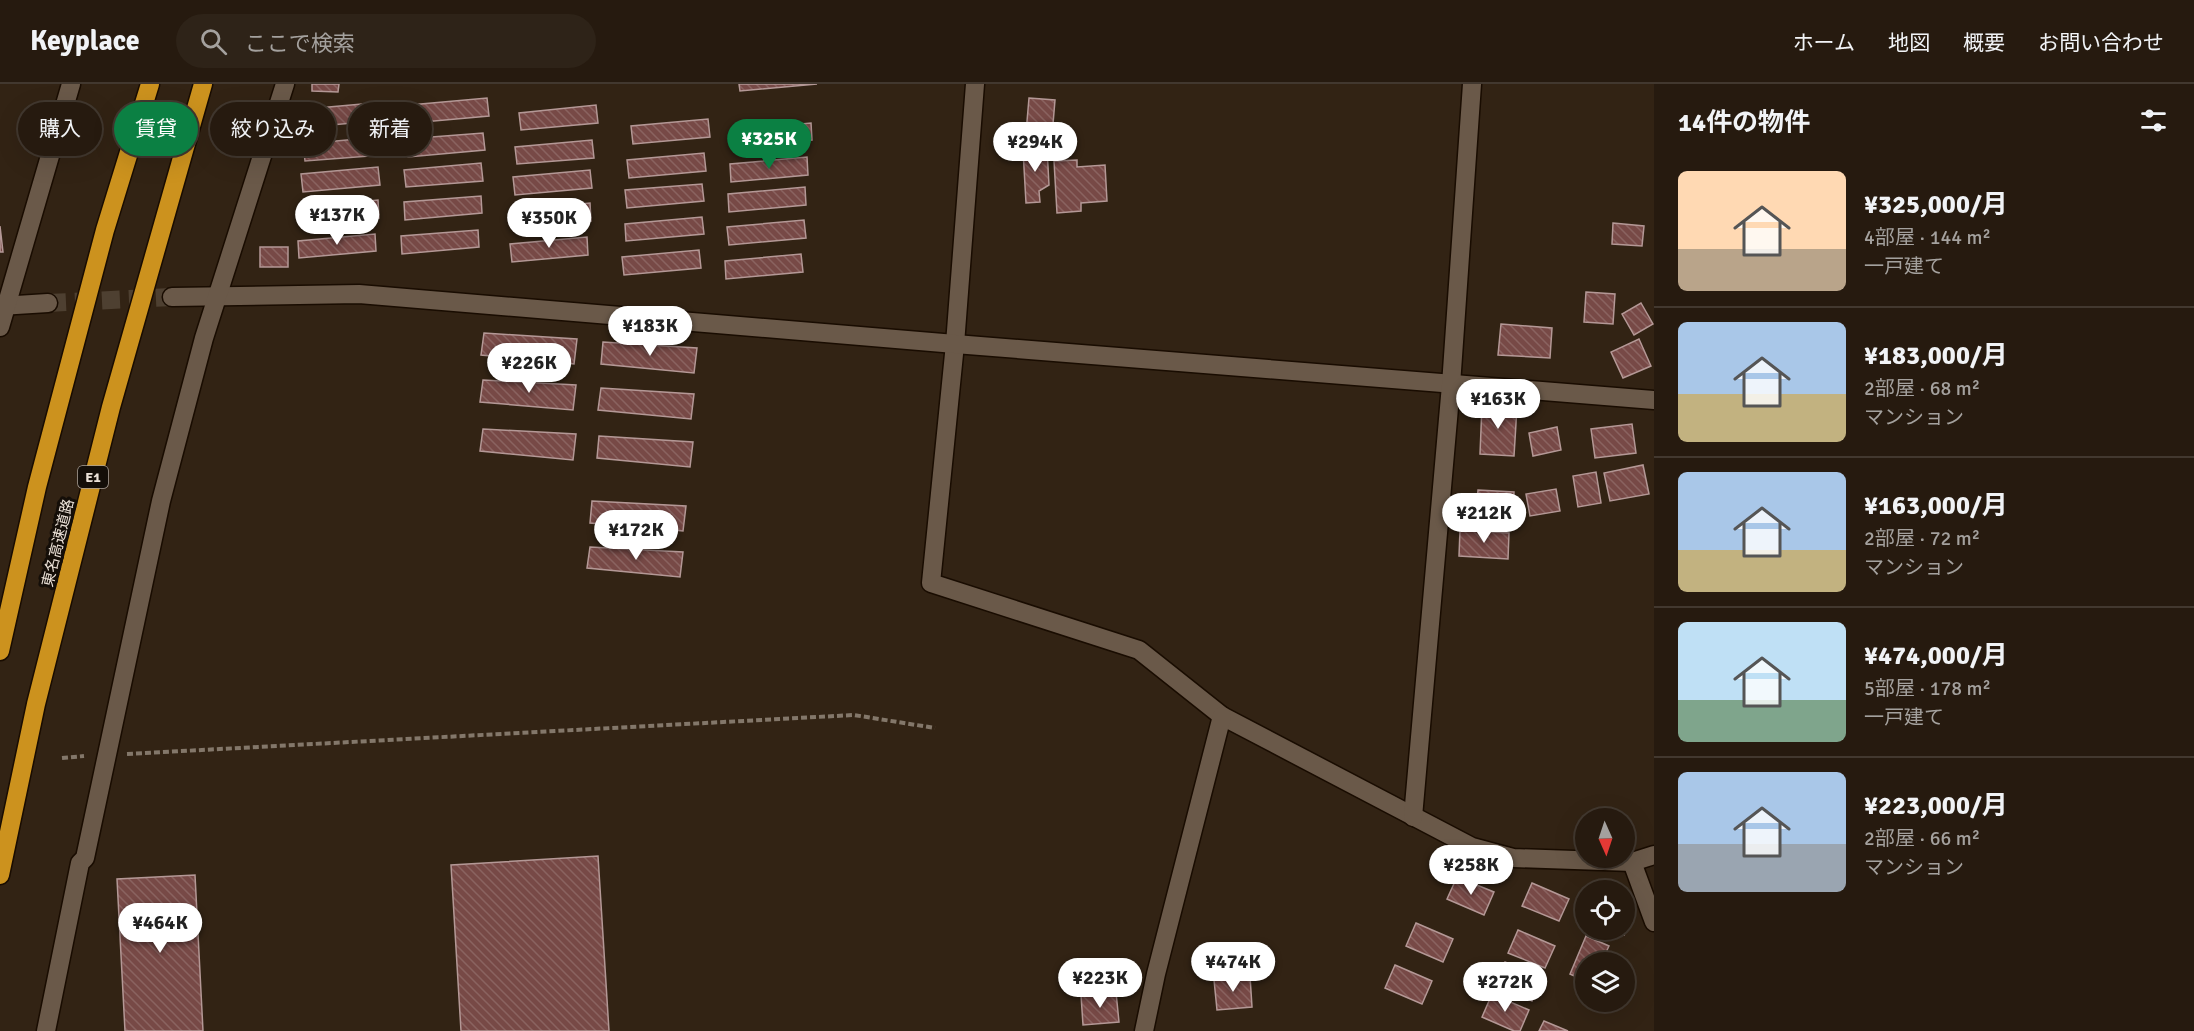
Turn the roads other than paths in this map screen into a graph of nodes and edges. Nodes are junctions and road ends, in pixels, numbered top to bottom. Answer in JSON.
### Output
{"nodes":[{"id":1,"x":71,"y":84,"type":"edge"},
{"id":2,"x":150,"y":84,"type":"edge"},
{"id":3,"x":203,"y":84,"type":"edge"},
{"id":4,"x":285,"y":84,"type":"edge"},
{"id":5,"x":975,"y":84,"type":"edge"},
{"id":6,"x":1472,"y":84,"type":"edge"},
{"id":7,"x":217,"y":296,"type":"junction"},
{"id":8,"x":172,"y":297,"type":"tunnel mouth"},
{"id":9,"x":48,"y":303,"type":"tunnel mouth"},
{"id":10,"x":3,"y":306,"type":"edge"},
{"id":11,"x":0,"y":327,"type":"edge"},
{"id":12,"x":955,"y":344,"type":"junction"},
{"id":13,"x":1451,"y":385,"type":"junction"},
{"id":14,"x":1654,"y":400,"type":"edge"},
{"id":15,"x":0,"y":651,"type":"edge"},
{"id":16,"x":1222,"y":716,"type":"junction"},
{"id":17,"x":1413,"y":817,"type":"junction"},
{"id":18,"x":1654,"y":855,"type":"edge"},
{"id":19,"x":1575,"y":860,"type":"edge"},
{"id":20,"x":1635,"y":861,"type":"edge"},
{"id":21,"x":1634,"y":868,"type":"edge"},
{"id":22,"x":0,"y":875,"type":"edge"},
{"id":23,"x":1654,"y":922,"type":"edge"},
{"id":24,"x":46,"y":1031,"type":"edge"},
{"id":25,"x":1144,"y":1031,"type":"edge"}],
"edges":[{"from":1,"to":10,"type":"street"},
{"from":2,"to":15,"type":"highway"},
{"from":3,"to":22,"type":"highway","name":"東名高速道路","number":"E1"},
{"from":4,"to":7,"type":"street"},
{"from":5,"to":12,"type":"street"},
{"from":6,"to":13,"type":"street"},
{"from":7,"to":8,"type":"street"},
{"from":7,"to":12,"type":"street"},
{"from":7,"to":24,"type":"street"},
{"from":9,"to":10,"type":"street"},
{"from":10,"to":11,"type":"street"},
{"from":12,"to":13,"type":"street"},
{"from":12,"to":16,"type":"street"},
{"from":13,"to":14,"type":"street"},
{"from":13,"to":17,"type":"street"},
{"from":16,"to":17,"type":"street"},
{"from":16,"to":25,"type":"street"},
{"from":17,"to":19,"type":"street"},
{"from":18,"to":20,"type":"street"},
{"from":21,"to":23,"type":"street"}]}
